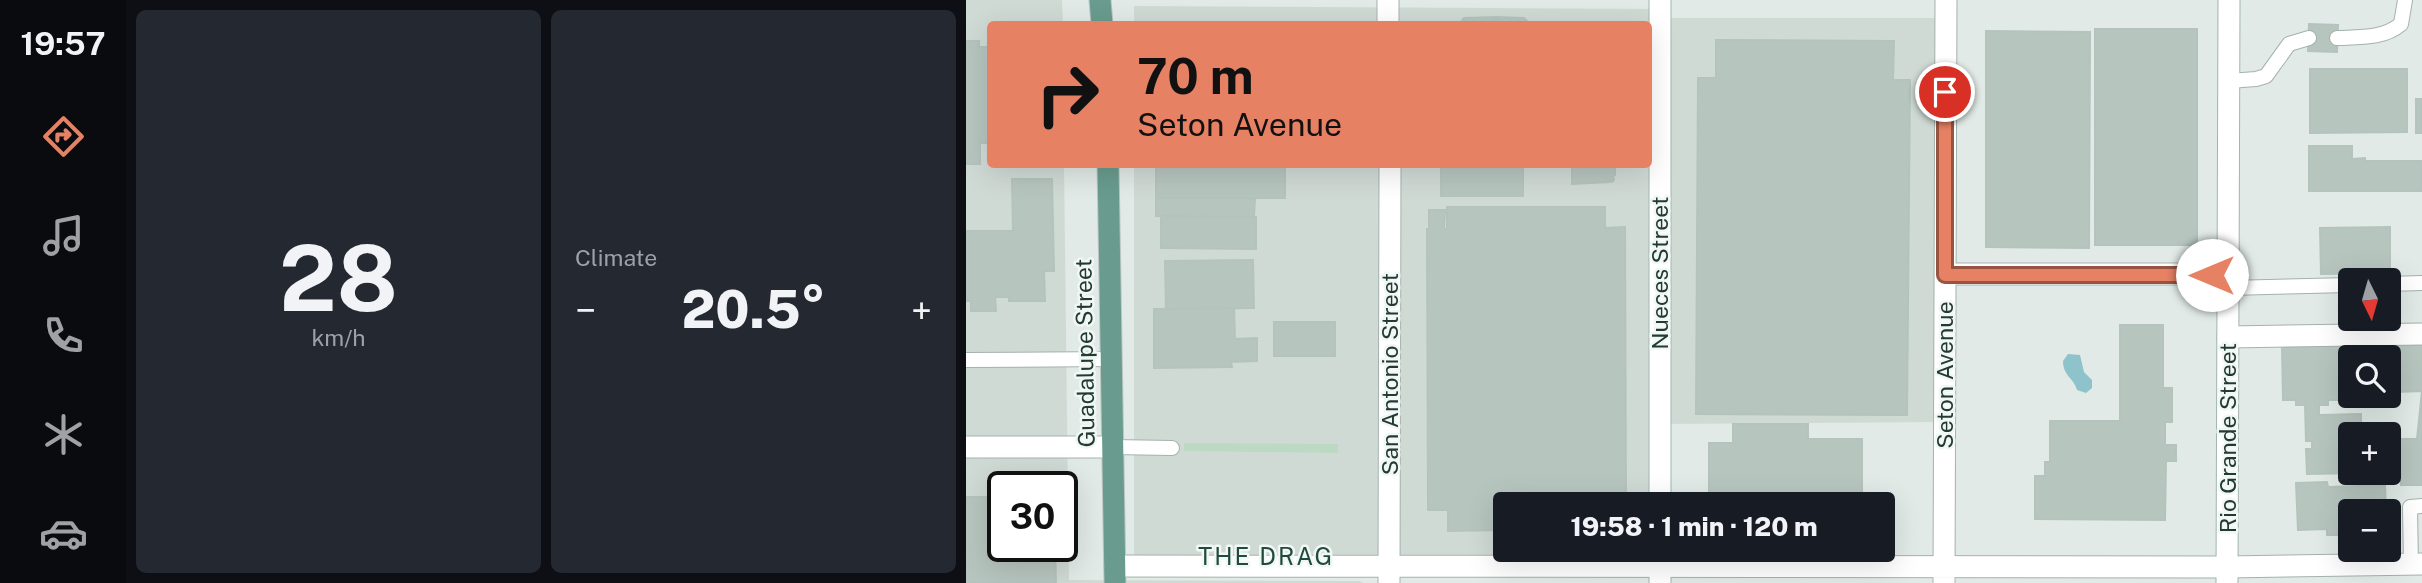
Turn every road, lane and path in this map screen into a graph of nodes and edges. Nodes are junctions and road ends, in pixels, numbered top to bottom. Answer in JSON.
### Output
{"nodes":[{"id":1,"x":1100,"y":0,"type":"edge"},
{"id":2,"x":1388,"y":0,"type":"edge"},
{"id":3,"x":1660,"y":0,"type":"edge"},
{"id":4,"x":1946,"y":0,"type":"edge"},
{"id":5,"x":2229,"y":0,"type":"edge"},
{"id":6,"x":2405,"y":0,"type":"edge"},
{"id":7,"x":1102,"y":21,"type":"edge"},
{"id":8,"x":1388,"y":21,"type":"edge"},
{"id":9,"x":2309,"y":38,"type":"dead end"},
{"id":10,"x":2337,"y":38,"type":"dead end"},
{"id":11,"x":2229,"y":81,"type":"junction"},
{"id":12,"x":1108,"y":168,"type":"edge"},
{"id":13,"x":1390,"y":168,"type":"edge"},
{"id":14,"x":1945,"y":275,"type":"junction"},
{"id":15,"x":2228,"y":281,"type":"junction"},
{"id":16,"x":2422,"y":283,"type":"edge"},
{"id":17,"x":2401,"y":284,"type":"edge"},
{"id":18,"x":2338,"y":285,"type":"edge"},
{"id":19,"x":2422,"y":334,"type":"edge"},
{"id":20,"x":2228,"y":337,"type":"junction"},
{"id":21,"x":966,"y":359,"type":"edge"},
{"id":22,"x":1112,"y":359,"type":"junction"},
{"id":23,"x":966,"y":447,"type":"edge"},
{"id":24,"x":1113,"y":447,"type":"junction"},
{"id":25,"x":1172,"y":448,"type":"dead end"},
{"id":26,"x":1660,"y":492,"type":"edge"},
{"id":27,"x":2422,"y":506,"type":"edge"},
{"id":28,"x":2417,"y":564,"type":"edge"},
{"id":29,"x":1660,"y":566,"type":"edge"},
{"id":30,"x":1389,"y":574,"type":"edge"},
{"id":31,"x":1944,"y":574,"type":"edge"},
{"id":32,"x":1115,"y":575,"type":"edge"},
{"id":33,"x":2227,"y":575,"type":"edge"}],
"edges":[{"from":1,"to":7,"type":"main road"},
{"from":2,"to":8,"type":"street"},
{"from":3,"to":26,"type":"street","name":"Nueces Street"},
{"from":4,"to":14,"type":"street","name":"Seton Avenue"},
{"from":5,"to":11,"type":"street","name":"Rio Grande Street"},
{"from":6,"to":10,"type":"lane"},
{"from":9,"to":11,"type":"lane"},
{"from":11,"to":15,"type":"street","name":"Rio Grande Street"},
{"from":12,"to":22,"type":"main road","name":"Guadalupe Street"},
{"from":13,"to":30,"type":"street","name":"San Antonio Street"},
{"from":14,"to":15,"type":"street"},
{"from":14,"to":31,"type":"street","name":"Seton Avenue"},
{"from":15,"to":18,"type":"lane"},
{"from":15,"to":20,"type":"street","name":"Rio Grande Street"},
{"from":16,"to":17,"type":"lane"},
{"from":19,"to":20,"type":"street"},
{"from":20,"to":33,"type":"street","name":"Rio Grande Street"},
{"from":21,"to":22,"type":"lane"},
{"from":22,"to":24,"type":"main road","name":"Guadalupe Street"},
{"from":23,"to":24,"type":"street"},
{"from":24,"to":25,"type":"lane"},
{"from":24,"to":32,"type":"main road","name":"Guadalupe Street"},
{"from":27,"to":28,"type":"lane"},
{"from":28,"to":33,"type":"street"},
{"from":29,"to":30,"type":"street"},
{"from":29,"to":31,"type":"street"},
{"from":30,"to":32,"type":"street"},
{"from":31,"to":33,"type":"street"}]}
